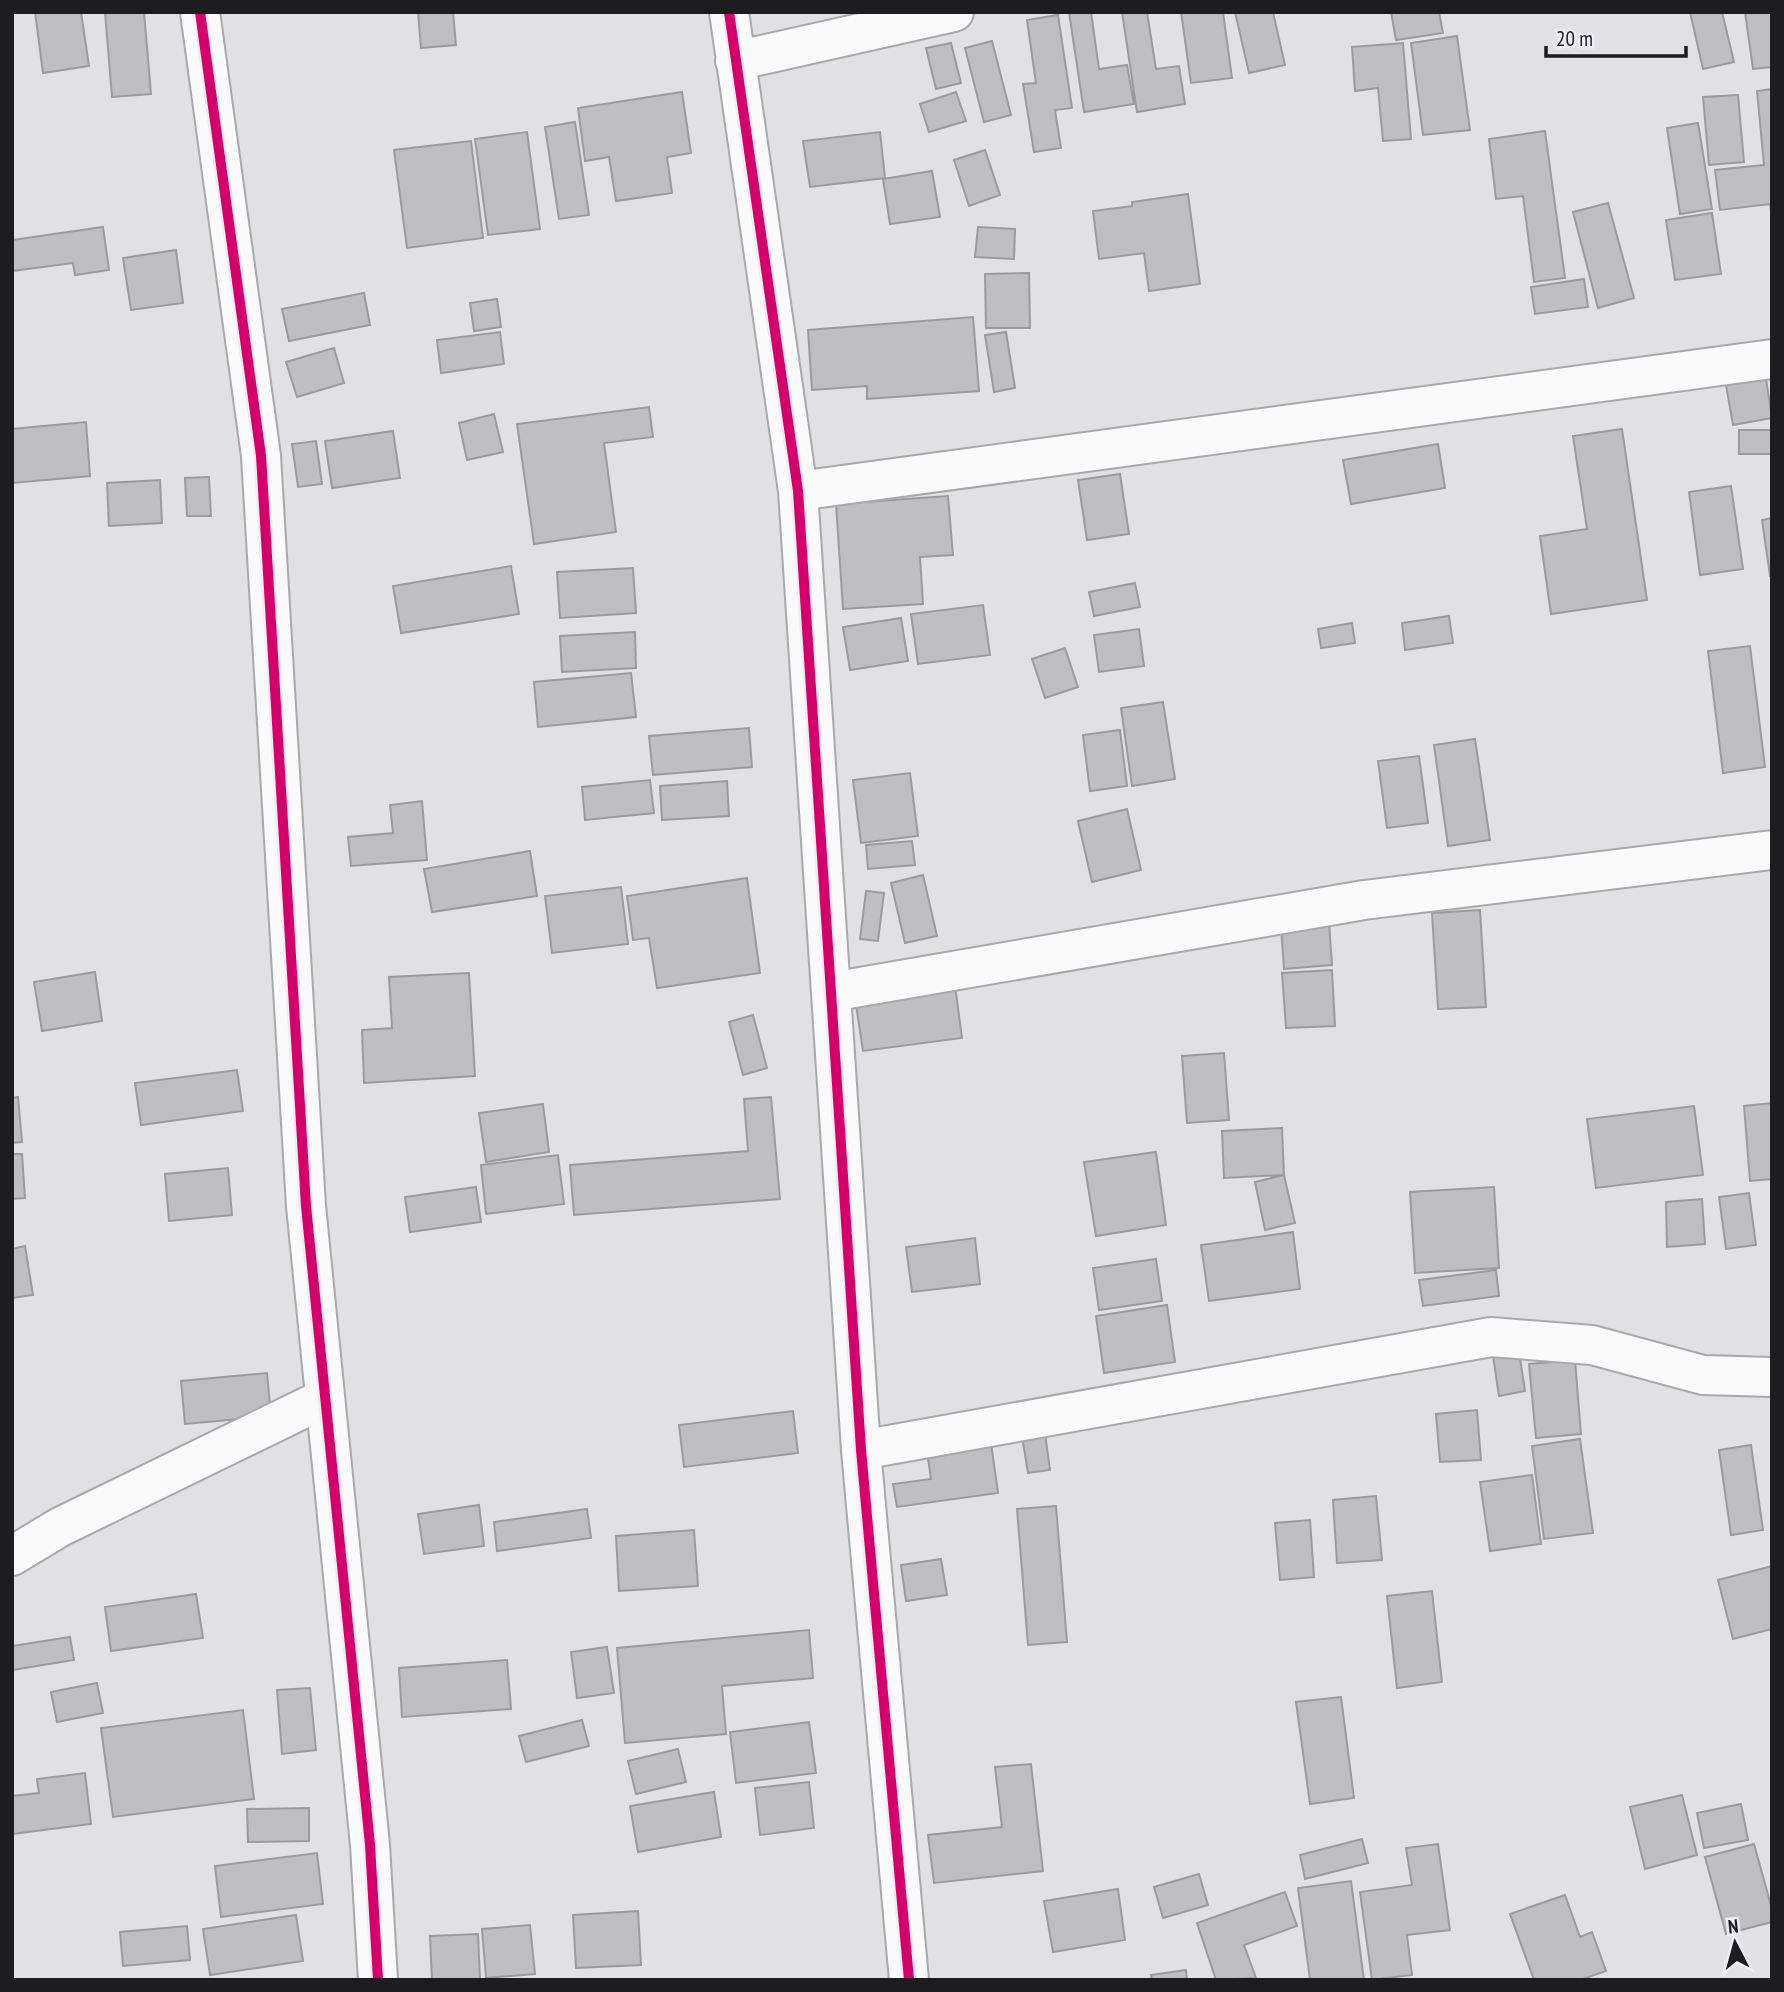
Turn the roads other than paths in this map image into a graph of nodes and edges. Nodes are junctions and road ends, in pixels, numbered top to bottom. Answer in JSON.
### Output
{"nodes":[{"id":1,"x":200,"y":12,"type":"edge"},
{"id":2,"x":729,"y":12,"type":"edge"},
{"id":3,"x":954,"y":12,"type":"edge"},
{"id":4,"x":735,"y":61,"type":"junction"},
{"id":5,"x":1772,"y":359,"type":"edge"},
{"id":6,"x":798,"y":491,"type":"junction"},
{"id":7,"x":1772,"y":850,"type":"edge"},
{"id":8,"x":831,"y":992,"type":"junction"},
{"id":9,"x":1772,"y":1377,"type":"edge"},
{"id":10,"x":325,"y":1398,"type":"junction"},
{"id":11,"x":862,"y":1450,"type":"junction"},
{"id":12,"x":12,"y":1556,"type":"edge"},
{"id":13,"x":378,"y":1980,"type":"edge"},
{"id":14,"x":909,"y":1980,"type":"edge"}],
"edges":[{"from":1,"to":10,"type":"street"},
{"from":2,"to":4,"type":"street"},
{"from":3,"to":4,"type":"street"},
{"from":4,"to":6,"type":"street"},
{"from":5,"to":6,"type":"street"},
{"from":6,"to":8,"type":"street"},
{"from":7,"to":8,"type":"street"},
{"from":8,"to":11,"type":"street"},
{"from":9,"to":11,"type":"street"},
{"from":10,"to":12,"type":"street"},
{"from":10,"to":13,"type":"street"},
{"from":11,"to":14,"type":"street"}]}
